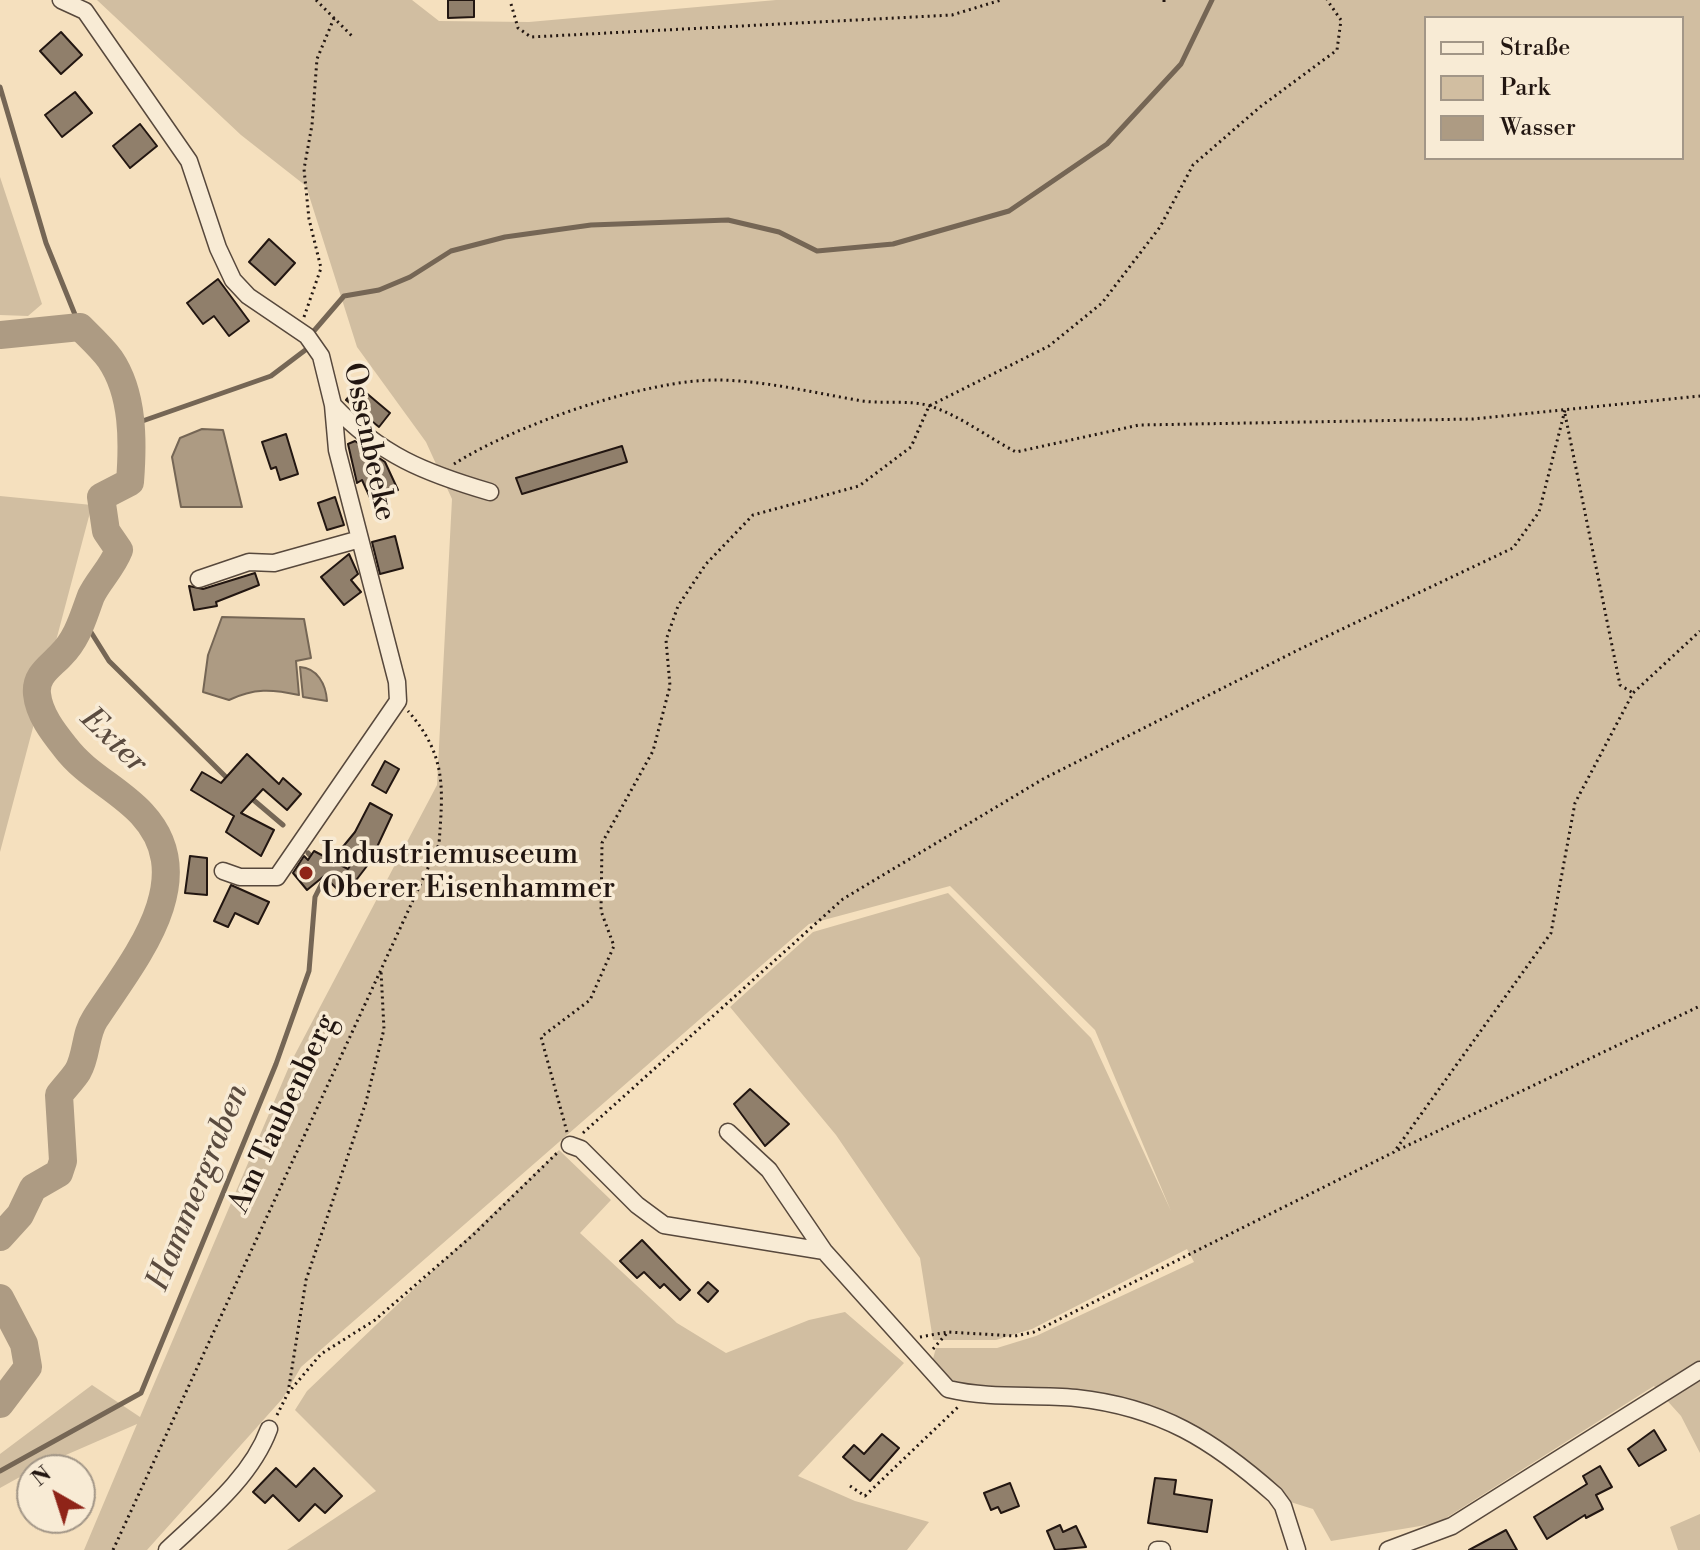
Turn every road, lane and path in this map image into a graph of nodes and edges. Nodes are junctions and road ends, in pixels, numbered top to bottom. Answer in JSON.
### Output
{"nodes":[{"id":1,"x":61,"y":0,"type":"edge"},
{"id":2,"x":316,"y":0,"type":"edge"},
{"id":3,"x":1001,"y":0,"type":"edge"},
{"id":4,"x":1327,"y":0,"type":"edge"},
{"id":5,"x":511,"y":4,"type":"dead end"},
{"id":6,"x":334,"y":18,"type":"junction"},
{"id":7,"x":354,"y":38,"type":"dead end"},
{"id":8,"x":299,"y":332,"type":"junction"},
{"id":9,"x":1700,"y":396,"type":"edge"},
{"id":10,"x":333,"y":405,"type":"junction"},
{"id":11,"x":929,"y":406,"type":"junction"},
{"id":12,"x":1565,"y":410,"type":"junction"},
{"id":13,"x":438,"y":475,"type":"junction"},
{"id":14,"x":490,"y":492,"type":"dead end"},
{"id":15,"x":360,"y":539,"type":"junction"},
{"id":16,"x":199,"y":579,"type":"dead end"},
{"id":17,"x":1700,"y":631,"type":"edge"},
{"id":18,"x":1633,"y":693,"type":"junction"},
{"id":19,"x":398,"y":701,"type":"junction"},
{"id":20,"x":223,"y":871,"type":"dead end"},
{"id":21,"x":381,"y":970,"type":"junction"},
{"id":22,"x":1700,"y":1006,"type":"edge"},
{"id":23,"x":728,"y":1132,"type":"dead end"},
{"id":24,"x":570,"y":1145,"type":"junction"},
{"id":25,"x":1394,"y":1152,"type":"junction"},
{"id":26,"x":824,"y":1251,"type":"junction"},
{"id":27,"x":948,"y":1332,"type":"junction"},
{"id":28,"x":902,"y":1341,"type":"junction"},
{"id":29,"x":1700,"y":1370,"type":"edge"},
{"id":30,"x":930,"y":1371,"type":"junction"},
{"id":31,"x":288,"y":1393,"type":"junction"},
{"id":32,"x":972,"y":1395,"type":"junction"},
{"id":33,"x":269,"y":1429,"type":"joint"},
{"id":34,"x":850,"y":1486,"type":"dead end"},
{"id":35,"x":113,"y":1550,"type":"edge"},
{"id":36,"x":167,"y":1550,"type":"edge"},
{"id":37,"x":1297,"y":1550,"type":"edge"},
{"id":38,"x":1388,"y":1550,"type":"edge"}],
"edges":[{"from":1,"to":8,"type":"street","name":"Ossenbeeke"},
{"from":2,"to":6,"type":"path"},
{"from":3,"to":5,"type":"path"},
{"from":4,"to":11,"type":"path"},
{"from":6,"to":7,"type":"path"},
{"from":6,"to":8,"type":"path"},
{"from":8,"to":10,"type":"street","name":"Ossenbeeke"},
{"from":9,"to":12,"type":"path"},
{"from":10,"to":13,"type":"street"},
{"from":10,"to":15,"type":"street","name":"Ossenbeeke"},
{"from":11,"to":12,"type":"path"},
{"from":11,"to":13,"type":"path"},
{"from":11,"to":24,"type":"path"},
{"from":12,"to":18,"type":"path"},
{"from":12,"to":24,"type":"path"},
{"from":13,"to":14,"type":"street"},
{"from":15,"to":16,"type":"street"},
{"from":15,"to":19,"type":"street","name":"Ossenbeeke"},
{"from":17,"to":18,"type":"path"},
{"from":18,"to":25,"type":"path"},
{"from":19,"to":20,"type":"street"},
{"from":19,"to":21,"type":"path","name":"Am Taubenberg"},
{"from":21,"to":31,"type":"path"},
{"from":21,"to":35,"type":"path","name":"Am Taubenberg"},
{"from":22,"to":25,"type":"path"},
{"from":23,"to":26,"type":"street"},
{"from":24,"to":26,"type":"street"},
{"from":24,"to":31,"type":"path"},
{"from":25,"to":27,"type":"path"},
{"from":26,"to":28,"type":"street"},
{"from":27,"to":28,"type":"path"},
{"from":27,"to":30,"type":"path"},
{"from":28,"to":30,"type":"street"},
{"from":29,"to":38,"type":"street"},
{"from":30,"to":32,"type":"street"},
{"from":31,"to":33,"type":"path"},
{"from":32,"to":34,"type":"path"},
{"from":32,"to":37,"type":"street"},
{"from":33,"to":36,"type":"street"}]}
